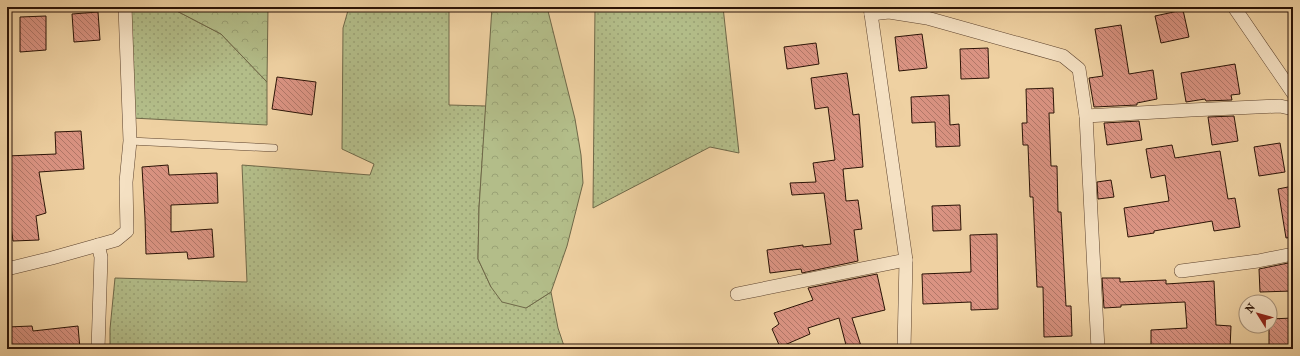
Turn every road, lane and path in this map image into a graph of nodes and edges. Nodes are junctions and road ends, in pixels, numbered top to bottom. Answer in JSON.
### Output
{"nodes":[{"id":1,"x":125,"y":7,"type":"edge"},
{"id":2,"x":1234,"y":7,"type":"edge"},
{"id":3,"x":870,"y":11,"type":"edge"},
{"id":4,"x":1293,"y":93,"type":"edge"},
{"id":5,"x":1293,"y":109,"type":"edge"},
{"id":6,"x":1086,"y":116,"type":"junction"},
{"id":7,"x":130,"y":141,"type":"junction"},
{"id":8,"x":274,"y":148,"type":"dead end"},
{"id":9,"x":98,"y":245,"type":"junction"},
{"id":10,"x":1293,"y":254,"type":"edge"},
{"id":11,"x":906,"y":260,"type":"junction"},
{"id":12,"x":7,"y":269,"type":"edge"},
{"id":13,"x":1181,"y":271,"type":"dead end"},
{"id":14,"x":737,"y":294,"type":"dead end"},
{"id":15,"x":98,"y":349,"type":"edge"},
{"id":16,"x":904,"y":349,"type":"edge"},
{"id":17,"x":1098,"y":349,"type":"edge"}],
"edges":[{"from":1,"to":7,"type":"street"},
{"from":2,"to":4,"type":"street"},
{"from":3,"to":6,"type":"street"},
{"from":3,"to":11,"type":"street"},
{"from":5,"to":6,"type":"street"},
{"from":6,"to":17,"type":"street"},
{"from":7,"to":8,"type":"lane"},
{"from":7,"to":9,"type":"street"},
{"from":9,"to":12,"type":"street"},
{"from":9,"to":15,"type":"street"},
{"from":10,"to":13,"type":"street"},
{"from":11,"to":14,"type":"street"},
{"from":11,"to":16,"type":"street"}]}
